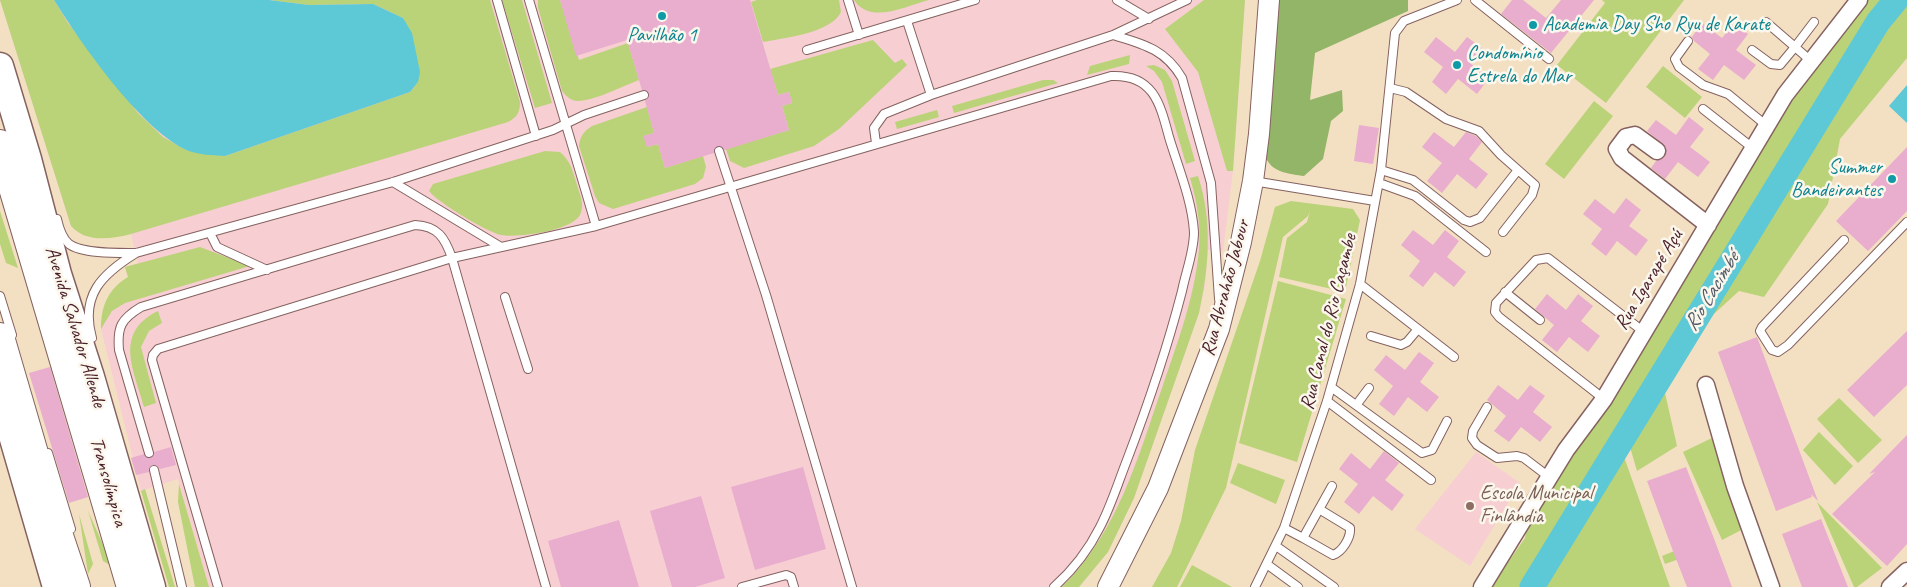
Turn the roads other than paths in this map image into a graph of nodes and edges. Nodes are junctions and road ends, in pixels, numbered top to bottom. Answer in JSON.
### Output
{"nodes":[{"id":1,"x":497,"y":0,"type":"edge"},
{"id":2,"x":530,"y":0,"type":"edge"},
{"id":3,"x":848,"y":0,"type":"edge"},
{"id":4,"x":974,"y":0,"type":"edge"},
{"id":5,"x":1117,"y":0,"type":"edge"},
{"id":6,"x":1187,"y":0,"type":"edge"},
{"id":7,"x":1269,"y":0,"type":"edge"},
{"id":8,"x":1457,"y":0,"type":"edge"},
{"id":9,"x":1475,"y":0,"type":"edge"},
{"id":10,"x":1860,"y":0,"type":"edge"},
{"id":11,"x":1148,"y":19,"type":"junction"},
{"id":12,"x":907,"y":21,"type":"junction"},
{"id":13,"x":1766,"y":22,"type":"dead end"},
{"id":14,"x":1814,"y":22,"type":"dead end"},
{"id":15,"x":859,"y":35,"type":"junction"},
{"id":16,"x":1113,"y":35,"type":"junction"},
{"id":17,"x":1688,"y":41,"type":"dead end"},
{"id":18,"x":1795,"y":47,"type":"junction"},
{"id":19,"x":807,"y":50,"type":"dead end"},
{"id":20,"x":1752,"y":50,"type":"dead end"},
{"id":21,"x":1549,"y":59,"type":"dead end"},
{"id":22,"x":1811,"y":61,"type":"junction"},
{"id":23,"x":0,"y":66,"type":"edge"},
{"id":24,"x":1390,"y":88,"type":"junction"},
{"id":25,"x":644,"y":96,"type":"dead end"},
{"id":26,"x":931,"y":96,"type":"junction"},
{"id":27,"x":1703,"y":109,"type":"dead end"},
{"id":28,"x":565,"y":124,"type":"junction"},
{"id":29,"x":1767,"y":126,"type":"junction"},
{"id":30,"x":536,"y":136,"type":"junction"},
{"id":31,"x":876,"y":143,"type":"junction"},
{"id":32,"x":0,"y":144,"type":"edge"},
{"id":33,"x":1754,"y":149,"type":"junction"},
{"id":34,"x":719,"y":151,"type":"dead end"},
{"id":35,"x":1657,"y":151,"type":"dead end"},
{"id":36,"x":28,"y":159,"type":"junction"},
{"id":37,"x":1381,"y":170,"type":"junction"},
{"id":38,"x":1518,"y":170,"type":"junction"},
{"id":39,"x":1253,"y":181,"type":"junction"},
{"id":40,"x":393,"y":182,"type":"junction"},
{"id":41,"x":1378,"y":183,"type":"junction"},
{"id":42,"x":730,"y":186,"type":"junction"},
{"id":43,"x":46,"y":191,"type":"dead end"},
{"id":44,"x":1375,"y":201,"type":"junction"},
{"id":45,"x":53,"y":207,"type":"dead end"},
{"id":46,"x":1907,"y":222,"type":"edge"},
{"id":47,"x":1708,"y":224,"type":"junction"},
{"id":48,"x":596,"y":226,"type":"junction"},
{"id":49,"x":1503,"y":232,"type":"dead end"},
{"id":50,"x":210,"y":233,"type":"junction"},
{"id":51,"x":1844,"y":240,"type":"dead end"},
{"id":52,"x":501,"y":247,"type":"junction"},
{"id":53,"x":1486,"y":252,"type":"dead end"},
{"id":54,"x":136,"y":253,"type":"junction"},
{"id":55,"x":452,"y":258,"type":"junction"},
{"id":56,"x":267,"y":270,"type":"junction"},
{"id":57,"x":30,"y":275,"type":"dead end"},
{"id":58,"x":1360,"y":284,"type":"junction"},
{"id":59,"x":1506,"y":292,"type":"junction"},
{"id":60,"x":0,"y":296,"type":"edge"},
{"id":61,"x":505,"y":298,"type":"dead end"},
{"id":62,"x":1540,"y":320,"type":"dead end"},
{"id":63,"x":1418,"y":329,"type":"junction"},
{"id":64,"x":1219,"y":330,"type":"junction"},
{"id":65,"x":1644,"y":332,"type":"junction"},
{"id":66,"x":1371,"y":336,"type":"dead end"},
{"id":67,"x":7,"y":339,"type":"edge"},
{"id":68,"x":94,"y":349,"type":"dead end"},
{"id":69,"x":1454,"y":357,"type":"dead end"},
{"id":70,"x":528,"y":369,"type":"dead end"},
{"id":71,"x":1706,"y":385,"type":"dead end"},
{"id":72,"x":1331,"y":387,"type":"junction"},
{"id":73,"x":1369,"y":388,"type":"dead end"},
{"id":74,"x":0,"y":394,"type":"edge"},
{"id":75,"x":1604,"y":399,"type":"junction"},
{"id":76,"x":1327,"y":401,"type":"junction"},
{"id":77,"x":1357,"y":404,"type":"junction"},
{"id":78,"x":1487,"y":407,"type":"dead end"},
{"id":79,"x":1447,"y":422,"type":"dead end"},
{"id":80,"x":45,"y":442,"type":"dead end"},
{"id":81,"x":149,"y":453,"type":"dead end"},
{"id":82,"x":154,"y":470,"type":"dead end"},
{"id":83,"x":1549,"y":477,"type":"junction"},
{"id":84,"x":1432,"y":480,"type":"dead end"},
{"id":85,"x":1332,"y":486,"type":"dead end"},
{"id":86,"x":96,"y":500,"type":"dead end"},
{"id":87,"x":1319,"y":509,"type":"junction"},
{"id":88,"x":1284,"y":528,"type":"junction"},
{"id":89,"x":1303,"y":538,"type":"junction"},
{"id":90,"x":74,"y":541,"type":"dead end"},
{"id":91,"x":1276,"y":546,"type":"junction"},
{"id":92,"x":1121,"y":561,"type":"junction"},
{"id":93,"x":1268,"y":564,"type":"junction"},
{"id":94,"x":56,"y":587,"type":"edge"},
{"id":95,"x":76,"y":587,"type":"edge"},
{"id":96,"x":131,"y":587,"type":"edge"},
{"id":97,"x":152,"y":587,"type":"edge"},
{"id":98,"x":182,"y":587,"type":"edge"},
{"id":99,"x":218,"y":587,"type":"edge"},
{"id":100,"x":546,"y":587,"type":"edge"},
{"id":101,"x":742,"y":587,"type":"edge"},
{"id":102,"x":794,"y":587,"type":"edge"},
{"id":103,"x":852,"y":587,"type":"edge"},
{"id":104,"x":1054,"y":587,"type":"edge"},
{"id":105,"x":1099,"y":587,"type":"edge"},
{"id":106,"x":1108,"y":587,"type":"edge"},
{"id":107,"x":1255,"y":587,"type":"edge"},
{"id":108,"x":1298,"y":587,"type":"edge"},
{"id":109,"x":1334,"y":587,"type":"edge"},
{"id":110,"x":1482,"y":587,"type":"edge"},
{"id":111,"x":1771,"y":587,"type":"edge"}],
"edges":[{"from":1,"to":30,"type":"lane"},
{"from":2,"to":28,"type":"lane"},
{"from":3,"to":15,"type":"lane"},
{"from":4,"to":12,"type":"lane"},
{"from":5,"to":11,"type":"lane"},
{"from":6,"to":11,"type":"lane"},
{"from":7,"to":39,"type":"street","name":"Rua Abrahão Jabour"},
{"from":8,"to":24,"type":"lane","name":"Rua Canal do Rio Caçambe"},
{"from":9,"to":21,"type":"lane"},
{"from":10,"to":22,"type":"street","name":"Rua Igarapé Açú"},
{"from":11,"to":16,"type":"lane"},
{"from":12,"to":15,"type":"lane"},
{"from":12,"to":26,"type":"lane"},
{"from":13,"to":18,"type":"lane"},
{"from":14,"to":18,"type":"lane"},
{"from":15,"to":19,"type":"lane"},
{"from":16,"to":26,"type":"lane"},
{"from":16,"to":64,"type":"lane"},
{"from":17,"to":29,"type":"lane"},
{"from":18,"to":20,"type":"lane"},
{"from":18,"to":22,"type":"lane"},
{"from":22,"to":29,"type":"street","name":"Rua Igarapé Açú"},
{"from":23,"to":36,"type":"main road","name":"Avenida Salvador Allende"},
{"from":24,"to":37,"type":"lane","name":"Rua Canal do Rio Caçambe"},
{"from":24,"to":38,"type":"lane"},
{"from":25,"to":28,"type":"lane"},
{"from":26,"to":31,"type":"lane"},
{"from":27,"to":33,"type":"lane"},
{"from":28,"to":30,"type":"lane"},
{"from":28,"to":48,"type":"lane"},
{"from":29,"to":33,"type":"street","name":"Rua Igarapé Açú"},
{"from":30,"to":40,"type":"lane"},
{"from":31,"to":42,"type":"lane"},
{"from":31,"to":104,"type":"lane"},
{"from":32,"to":96,"type":"highway","name":"Avenida Salvador Allende"},
{"from":33,"to":47,"type":"street","name":"Rua Igarapé Açú"},
{"from":34,"to":42,"type":"lane"},
{"from":35,"to":47,"type":"street"},
{"from":36,"to":43,"type":"lane"},
{"from":36,"to":97,"type":"main road","name":"Avenida Salvador Allende"},
{"from":37,"to":38,"type":"lane"},
{"from":37,"to":41,"type":"lane","name":"Rua Canal do Rio Caçambe"},
{"from":38,"to":49,"type":"lane"},
{"from":39,"to":44,"type":"lane"},
{"from":39,"to":64,"type":"street","name":"Rua Abrahão Jabour"},
{"from":40,"to":50,"type":"lane"},
{"from":40,"to":52,"type":"lane"},
{"from":41,"to":44,"type":"lane","name":"Rua Canal do Rio Caçambe"},
{"from":41,"to":53,"type":"lane"},
{"from":42,"to":48,"type":"lane"},
{"from":42,"to":103,"type":"lane"},
{"from":44,"to":58,"type":"lane","name":"Rua Canal do Rio Caçambe"},
{"from":45,"to":54,"type":"lane"},
{"from":46,"to":51,"type":"lane"},
{"from":47,"to":65,"type":"street","name":"Rua Igarapé Açú"},
{"from":48,"to":52,"type":"lane"},
{"from":50,"to":54,"type":"lane"},
{"from":50,"to":56,"type":"lane"},
{"from":52,"to":55,"type":"lane"},
{"from":54,"to":68,"type":"lane"},
{"from":55,"to":56,"type":"lane"},
{"from":55,"to":99,"type":"lane"},
{"from":55,"to":100,"type":"lane"},
{"from":56,"to":81,"type":"lane"},
{"from":57,"to":86,"type":"lane","name":"Transolímpica"},
{"from":58,"to":63,"type":"lane"},
{"from":58,"to":72,"type":"lane","name":"Rua Canal do Rio Caçambe"},
{"from":59,"to":62,"type":"lane"},
{"from":59,"to":65,"type":"lane"},
{"from":59,"to":75,"type":"lane"},
{"from":60,"to":67,"type":"lane"},
{"from":61,"to":70,"type":"lane"},
{"from":63,"to":66,"type":"lane"},
{"from":63,"to":69,"type":"lane"},
{"from":64,"to":92,"type":"street","name":"Rua Abrahão Jabour"},
{"from":65,"to":75,"type":"street","name":"Rua Igarapé Açú"},
{"from":67,"to":95,"type":"highway"},
{"from":71,"to":111,"type":"street"},
{"from":72,"to":76,"type":"lane","name":"Rua Canal do Rio Caçambe"},
{"from":72,"to":77,"type":"lane"},
{"from":73,"to":77,"type":"lane"},
{"from":74,"to":94,"type":"main road"},
{"from":75,"to":83,"type":"street","name":"Rua Igarapé Açú"},
{"from":76,"to":84,"type":"lane"},
{"from":76,"to":88,"type":"lane","name":"Rua Canal do Rio Caçambe"},
{"from":77,"to":79,"type":"lane"},
{"from":78,"to":83,"type":"lane"},
{"from":80,"to":90,"type":"lane"},
{"from":82,"to":98,"type":"lane"},
{"from":83,"to":110,"type":"street","name":"Rua Igarapé Açú"},
{"from":85,"to":87,"type":"lane"},
{"from":87,"to":89,"type":"lane"},
{"from":87,"to":89,"type":"lane"},
{"from":88,"to":89,"type":"lane"},
{"from":88,"to":91,"type":"lane","name":"Rua Canal do Rio Caçambe"},
{"from":91,"to":93,"type":"lane","name":"Rua Canal do Rio Caçambe"},
{"from":91,"to":109,"type":"lane"},
{"from":92,"to":105,"type":"street","name":"Rua Abrahão Jabour"},
{"from":92,"to":106,"type":"street","name":"Rua Abrahão Jabour"},
{"from":93,"to":107,"type":"lane","name":"Rua Canal do Rio Caçambe"},
{"from":93,"to":108,"type":"lane"},
{"from":101,"to":102,"type":"lane"}]}
